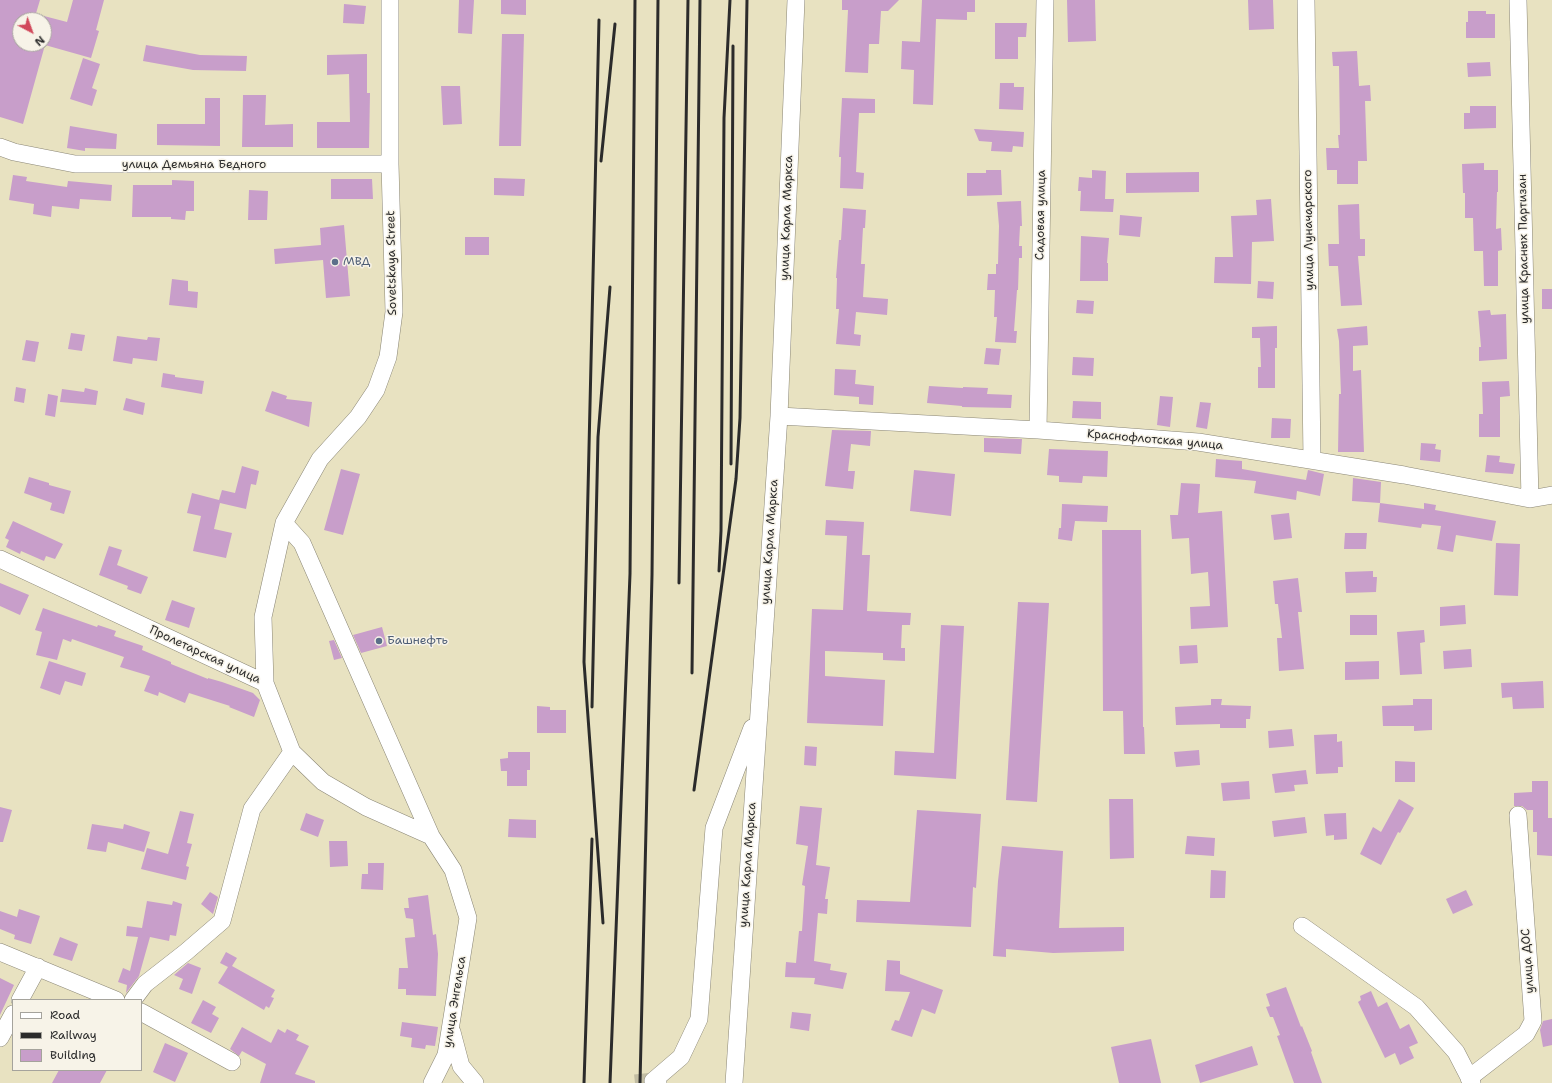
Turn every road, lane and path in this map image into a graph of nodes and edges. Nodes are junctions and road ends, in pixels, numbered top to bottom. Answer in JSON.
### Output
{"nodes":[{"id":1,"x":390,"y":0,"type":"edge"},
{"id":2,"x":796,"y":0,"type":"edge"},
{"id":3,"x":1045,"y":0,"type":"edge"},
{"id":4,"x":1306,"y":0,"type":"edge"},
{"id":5,"x":1518,"y":0,"type":"edge"},
{"id":6,"x":0,"y":147,"type":"edge"},
{"id":7,"x":390,"y":164,"type":"junction"},
{"id":8,"x":778,"y":416,"type":"junction"},
{"id":9,"x":1038,"y":430,"type":"junction"},
{"id":10,"x":1312,"y":460,"type":"junction"},
{"id":11,"x":1552,"y":495,"type":"edge"},
{"id":12,"x":1530,"y":498,"type":"junction"},
{"id":13,"x":284,"y":523,"type":"junction"},
{"id":14,"x":0,"y":559,"type":"edge"},
{"id":15,"x":265,"y":683,"type":"junction"},
{"id":16,"x":758,"y":711,"type":"junction"},
{"id":17,"x":292,"y":752,"type":"junction"},
{"id":18,"x":1518,"y":815,"type":"dead end"},
{"id":19,"x":432,"y":836,"type":"junction"},
{"id":20,"x":1302,"y":926,"type":"dead end"},
{"id":21,"x":0,"y":952,"type":"edge"},
{"id":22,"x":38,"y":967,"type":"junction"},
{"id":23,"x":21,"y":999,"type":"edge"},
{"id":24,"x":114,"y":999,"type":"edge"},
{"id":25,"x":135,"y":999,"type":"edge"},
{"id":26,"x":142,"y":1013,"type":"edge"},
{"id":27,"x":12,"y":1016,"type":"edge"},
{"id":28,"x":451,"y":1026,"type":"junction"},
{"id":29,"x":0,"y":1038,"type":"edge"},
{"id":30,"x":232,"y":1062,"type":"dead end"},
{"id":31,"x":1471,"y":1081,"type":"edge"},
{"id":32,"x":432,"y":1083,"type":"edge"},
{"id":33,"x":475,"y":1083,"type":"edge"},
{"id":34,"x":658,"y":1083,"type":"edge"},
{"id":35,"x":734,"y":1083,"type":"edge"}],
"edges":[{"from":1,"to":7,"type":"street","name":"Sovetskaya Street"},
{"from":2,"to":8,"type":"street","name":"улица Карла Маркса"},
{"from":3,"to":9,"type":"street","name":"Садовая улица"},
{"from":4,"to":10,"type":"street","name":"улица Луначарского"},
{"from":5,"to":12,"type":"street","name":"улица Красных Партизан"},
{"from":6,"to":7,"type":"street","name":"улица Демьяна Бедного"},
{"from":7,"to":13,"type":"street","name":"Sovetskaya Street"},
{"from":8,"to":9,"type":"street","name":"Краснофлотская улица"},
{"from":8,"to":16,"type":"street","name":"улица Карла Маркса"},
{"from":9,"to":10,"type":"street","name":"Краснофлотская улица"},
{"from":10,"to":12,"type":"street","name":"Краснофлотская улица"},
{"from":11,"to":12,"type":"street","name":"Краснофлотская улица"},
{"from":13,"to":15,"type":"street","name":"Sovetskaya Street"},
{"from":13,"to":19,"type":"street"},
{"from":14,"to":15,"type":"street","name":"Пролетарская улица"},
{"from":15,"to":17,"type":"street","name":"Пролетарская улица"},
{"from":16,"to":34,"type":"street"},
{"from":16,"to":35,"type":"street","name":"улица Карла Маркса"},
{"from":17,"to":19,"type":"street","name":"Пролетарская улица"},
{"from":17,"to":25,"type":"street"},
{"from":18,"to":31,"type":"street","name":"улица ДОС"},
{"from":19,"to":28,"type":"street","name":"улица Энгельса"},
{"from":20,"to":31,"type":"street","name":"улица ДОС"},
{"from":21,"to":22,"type":"street"},
{"from":22,"to":23,"type":"street"},
{"from":22,"to":24,"type":"street"},
{"from":26,"to":30,"type":"street"},
{"from":27,"to":29,"type":"street"},
{"from":28,"to":32,"type":"street","name":"улица Энгельса"},
{"from":28,"to":33,"type":"street"}]}
